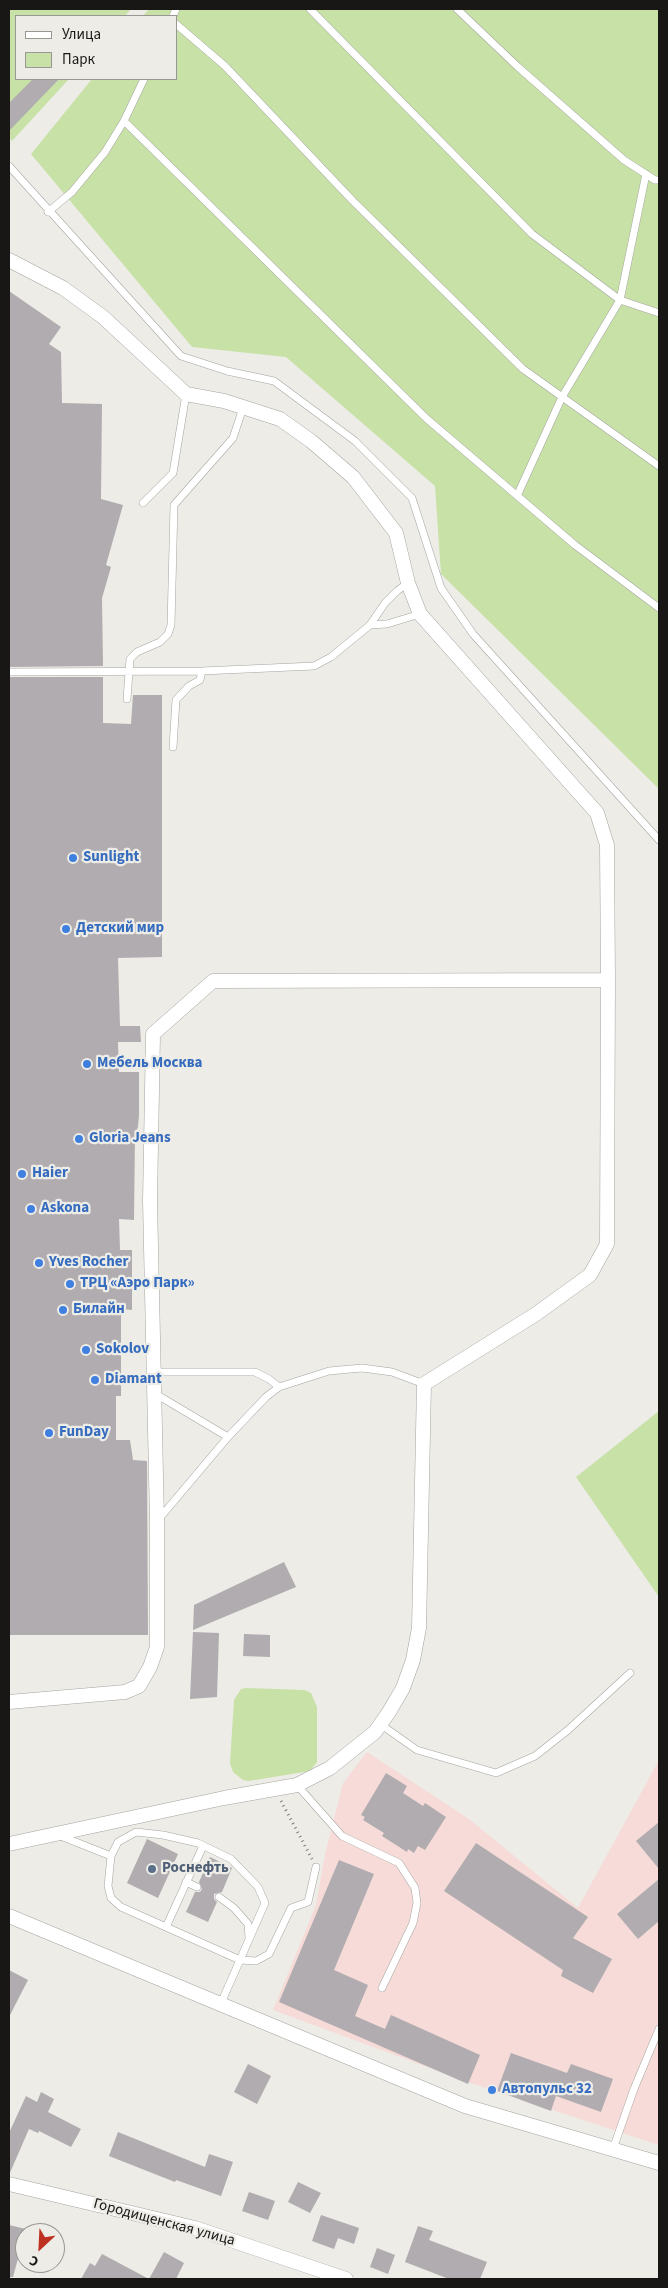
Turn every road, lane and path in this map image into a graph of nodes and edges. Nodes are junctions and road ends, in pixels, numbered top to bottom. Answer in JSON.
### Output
{"nodes":[{"id":1,"x":310,"y":9,"type":"edge"},
{"id":2,"x":457,"y":9,"type":"edge"},
{"id":3,"x":178,"y":26,"type":"edge"},
{"id":4,"x":144,"y":80,"type":"edge"},
{"id":5,"x":124,"y":120,"type":"junction"},
{"id":6,"x":9,"y":166,"type":"edge"},
{"id":7,"x":646,"y":174,"type":"junction"},
{"id":8,"x":659,"y":180,"type":"edge"},
{"id":9,"x":48,"y":212,"type":"junction"},
{"id":10,"x":9,"y":260,"type":"edge"},
{"id":11,"x":620,"y":300,"type":"junction"},
{"id":12,"x":659,"y":313,"type":"edge"},
{"id":13,"x":186,"y":394,"type":"junction"},
{"id":14,"x":562,"y":397,"type":"junction"},
{"id":15,"x":243,"y":408,"type":"junction"},
{"id":16,"x":659,"y":466,"type":"edge"},
{"id":17,"x":517,"y":496,"type":"junction"},
{"id":18,"x":143,"y":503,"type":"dead end"},
{"id":19,"x":408,"y":583,"type":"junction"},
{"id":20,"x":659,"y":608,"type":"edge"},
{"id":21,"x":420,"y":614,"type":"junction"},
{"id":22,"x":370,"y":625,"type":"junction"},
{"id":23,"x":202,"y":671,"type":"junction"},
{"id":24,"x":9,"y":672,"type":"edge"},
{"id":25,"x":127,"y":699,"type":"dead end"},
{"id":26,"x":173,"y":747,"type":"dead end"},
{"id":27,"x":659,"y":840,"type":"edge"},
{"id":28,"x":608,"y":980,"type":"junction"},
{"id":29,"x":153,"y":1372,"type":"junction"},
{"id":30,"x":424,"y":1384,"type":"junction"},
{"id":31,"x":279,"y":1387,"type":"junction"},
{"id":32,"x":154,"y":1393,"type":"junction"},
{"id":33,"x":228,"y":1436,"type":"junction"},
{"id":34,"x":157,"y":1521,"type":"junction"},
{"id":35,"x":630,"y":1673,"type":"dead end"},
{"id":36,"x":9,"y":1702,"type":"edge"},
{"id":37,"x":380,"y":1724,"type":"junction"},
{"id":38,"x":297,"y":1785,"type":"junction"},
{"id":39,"x":275,"y":1789,"type":"junction"},
{"id":40,"x":58,"y":1835,"type":"junction"},
{"id":41,"x":9,"y":1844,"type":"edge"},
{"id":42,"x":203,"y":1846,"type":"junction"},
{"id":43,"x":111,"y":1856,"type":"junction"},
{"id":44,"x":316,"y":1867,"type":"joint"},
{"id":45,"x":186,"y":1882,"type":"junction"},
{"id":46,"x":197,"y":1887,"type":"dead end"},
{"id":47,"x":219,"y":1898,"type":"dead end"},
{"id":48,"x":9,"y":1916,"type":"edge"},
{"id":49,"x":166,"y":1927,"type":"junction"},
{"id":50,"x":249,"y":1941,"type":"junction"},
{"id":51,"x":240,"y":1960,"type":"junction"},
{"id":52,"x":382,"y":1988,"type":"dead end"},
{"id":53,"x":221,"y":2003,"type":"junction"},
{"id":54,"x":659,"y":2029,"type":"edge"},
{"id":55,"x":613,"y":2149,"type":"junction"},
{"id":56,"x":659,"y":2163,"type":"edge"},
{"id":57,"x":9,"y":2184,"type":"edge"},
{"id":58,"x":346,"y":2279,"type":"edge"}],
"edges":[{"from":1,"to":11,"type":"lane"},
{"from":2,"to":7,"type":"lane"},
{"from":3,"to":14,"type":"lane"},
{"from":4,"to":5,"type":"lane"},
{"from":5,"to":9,"type":"lane"},
{"from":5,"to":17,"type":"lane"},
{"from":6,"to":9,"type":"lane"},
{"from":7,"to":8,"type":"lane"},
{"from":7,"to":11,"type":"lane"},
{"from":9,"to":27,"type":"lane"},
{"from":10,"to":13,"type":"street"},
{"from":11,"to":12,"type":"lane"},
{"from":11,"to":14,"type":"lane"},
{"from":13,"to":15,"type":"street"},
{"from":13,"to":18,"type":"lane"},
{"from":14,"to":16,"type":"lane"},
{"from":14,"to":17,"type":"lane"},
{"from":15,"to":19,"type":"street"},
{"from":15,"to":25,"type":"lane"},
{"from":17,"to":20,"type":"lane"},
{"from":19,"to":21,"type":"street"},
{"from":19,"to":22,"type":"lane"},
{"from":21,"to":22,"type":"lane"},
{"from":21,"to":28,"type":"street"},
{"from":22,"to":23,"type":"lane"},
{"from":23,"to":24,"type":"lane"},
{"from":23,"to":26,"type":"lane"},
{"from":28,"to":29,"type":"street"},
{"from":28,"to":30,"type":"street"},
{"from":29,"to":31,"type":"lane"},
{"from":29,"to":32,"type":"street"},
{"from":30,"to":31,"type":"lane"},
{"from":30,"to":37,"type":"street"},
{"from":31,"to":33,"type":"lane"},
{"from":32,"to":33,"type":"lane"},
{"from":32,"to":34,"type":"street"},
{"from":33,"to":34,"type":"lane"},
{"from":34,"to":36,"type":"street"},
{"from":35,"to":37,"type":"lane"},
{"from":37,"to":38,"type":"street"},
{"from":38,"to":39,"type":"street"},
{"from":38,"to":52,"type":"lane"},
{"from":39,"to":40,"type":"street"},
{"from":39,"to":44,"type":"path"},
{"from":40,"to":41,"type":"street"},
{"from":40,"to":43,"type":"lane"},
{"from":42,"to":43,"type":"lane"},
{"from":42,"to":45,"type":"lane"},
{"from":42,"to":50,"type":"lane"},
{"from":43,"to":49,"type":"lane"},
{"from":44,"to":51,"type":"lane"},
{"from":45,"to":46,"type":"lane"},
{"from":45,"to":49,"type":"lane"},
{"from":47,"to":50,"type":"lane"},
{"from":48,"to":53,"type":"street"},
{"from":49,"to":51,"type":"lane"},
{"from":50,"to":51,"type":"lane"},
{"from":51,"to":53,"type":"lane"},
{"from":53,"to":55,"type":"street"},
{"from":54,"to":55,"type":"lane"},
{"from":55,"to":56,"type":"street"},
{"from":57,"to":58,"type":"street","name":"Городищенская улица"}]}
